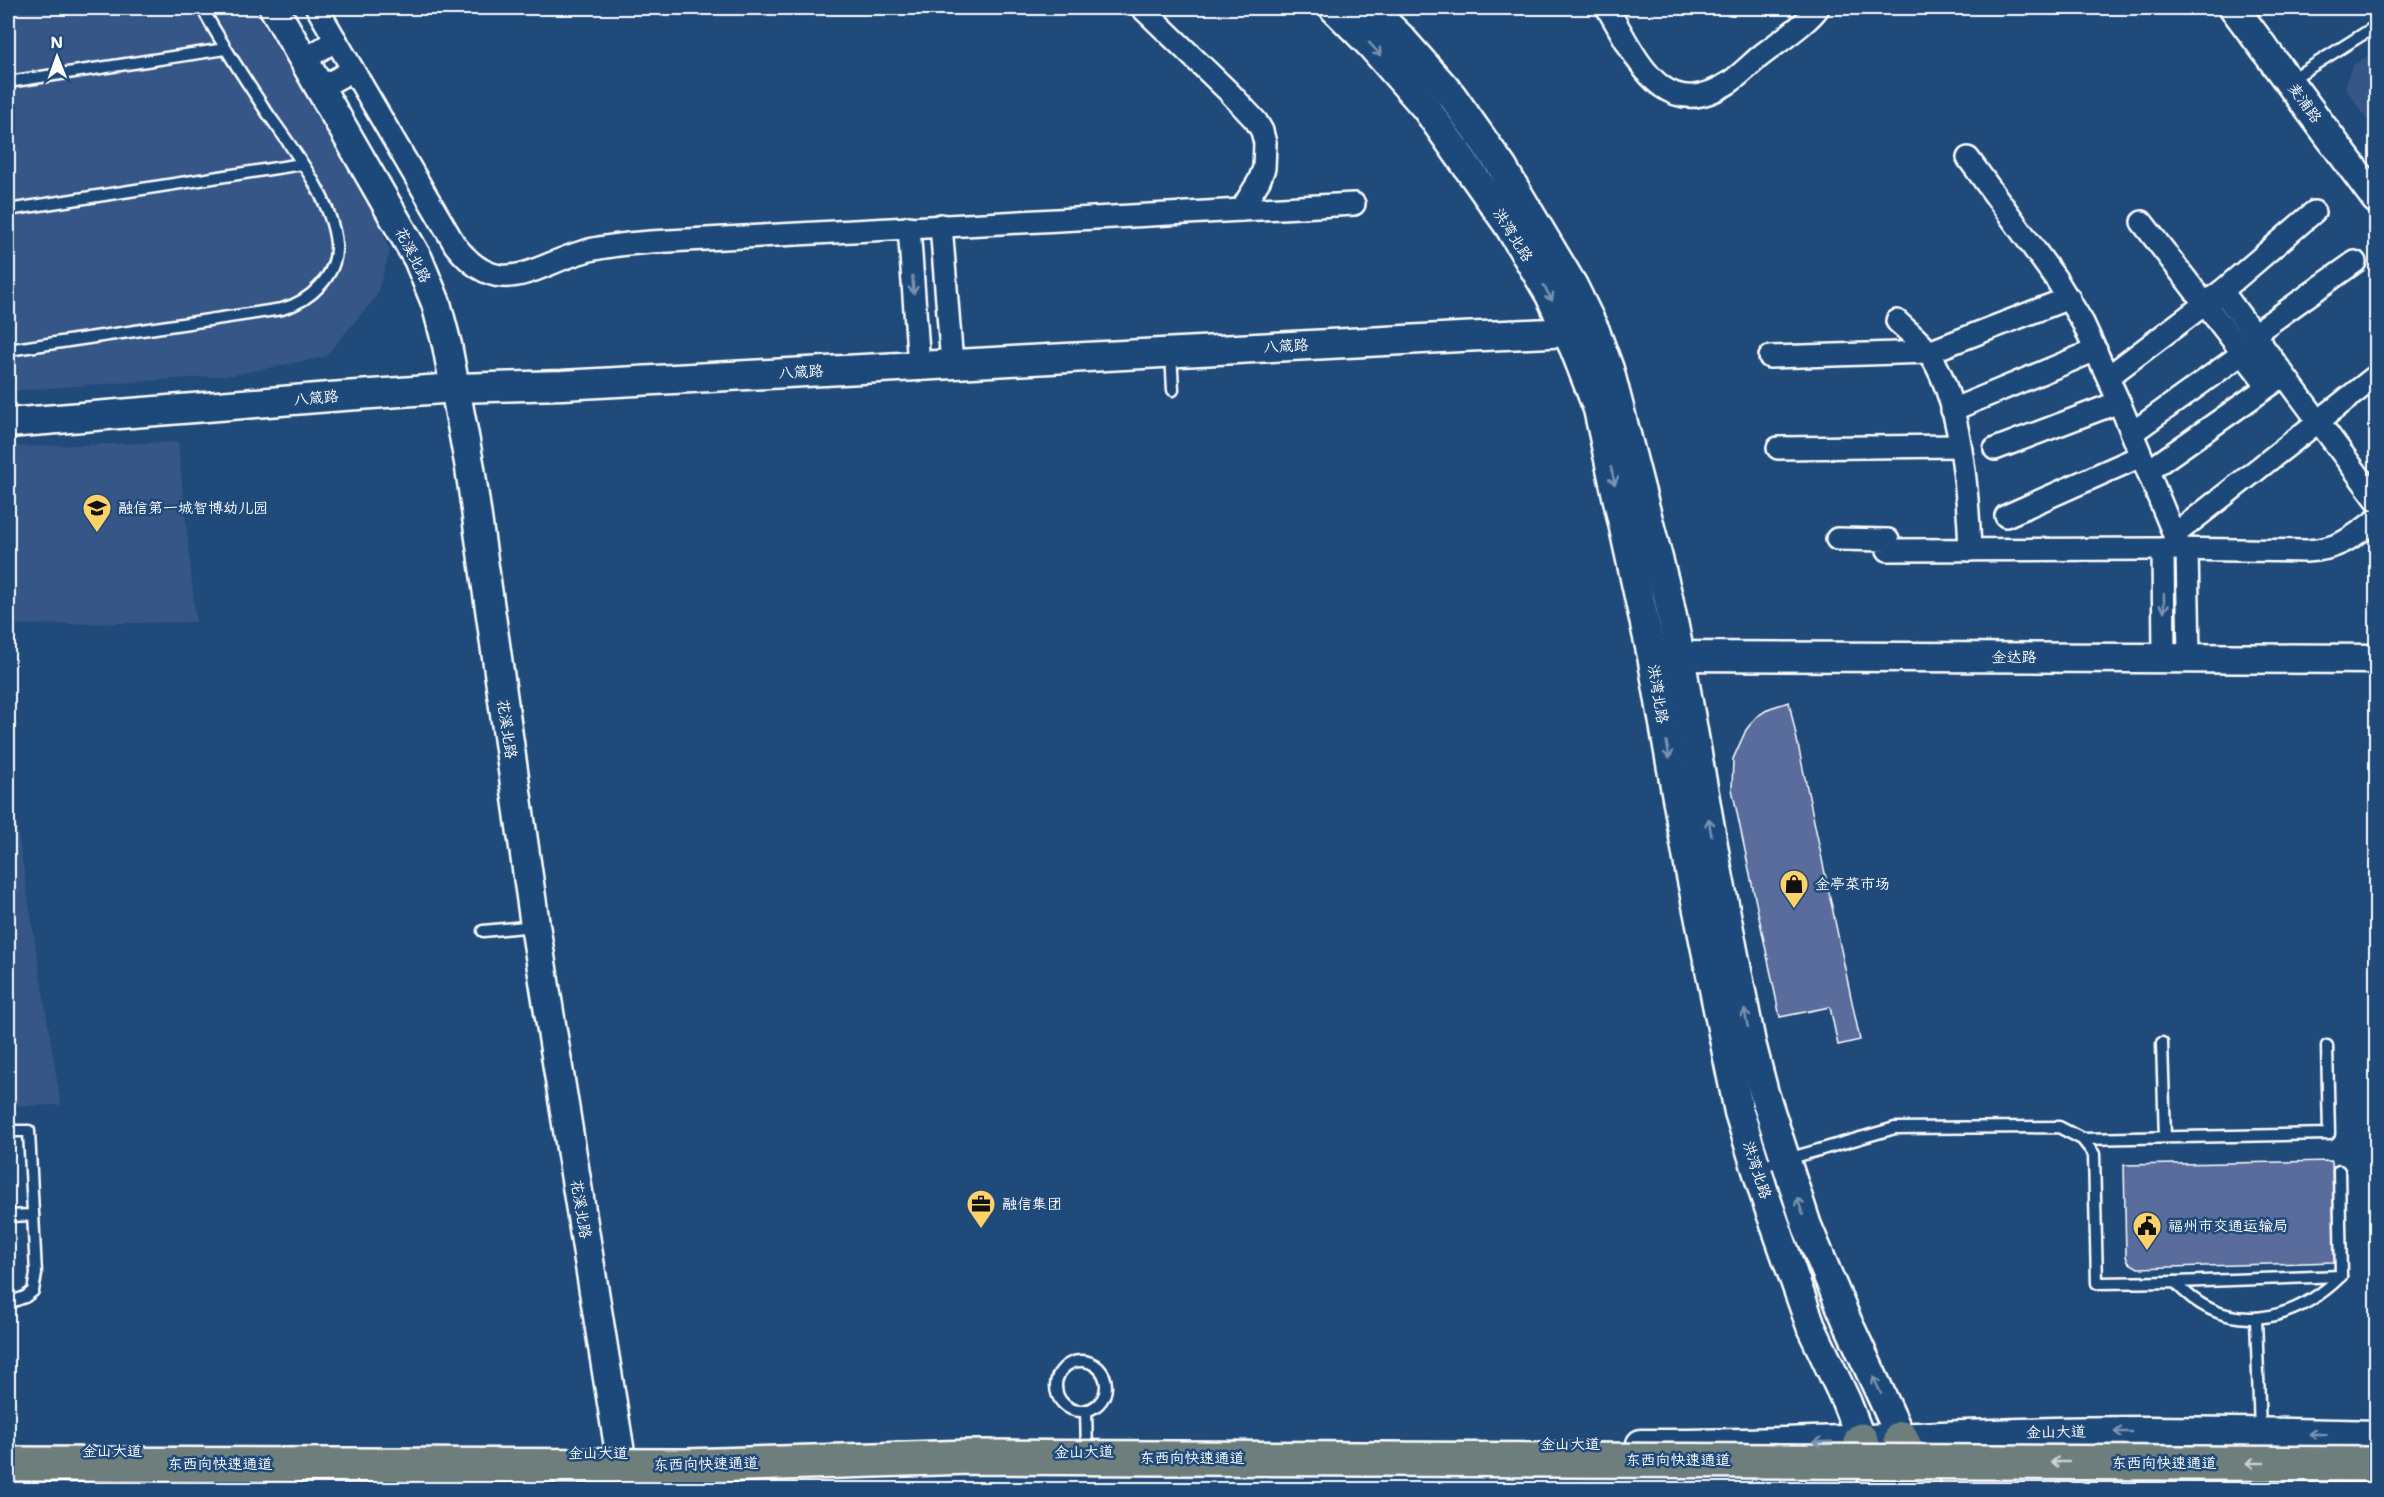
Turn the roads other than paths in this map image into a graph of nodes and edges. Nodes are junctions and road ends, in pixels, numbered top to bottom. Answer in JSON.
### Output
{"nodes":[{"id":1,"x":202,"y":8,"type":"edge"},
{"id":2,"x":274,"y":8,"type":"edge"},
{"id":3,"x":317,"y":8,"type":"edge"},
{"id":4,"x":1142,"y":8,"type":"edge"},
{"id":5,"x":1334,"y":8,"type":"edge"},
{"id":6,"x":1370,"y":8,"type":"edge"},
{"id":7,"x":1607,"y":8,"type":"edge"},
{"id":8,"x":1818,"y":8,"type":"edge"},
{"id":9,"x":2234,"y":8,"type":"edge"},
{"id":10,"x":2376,"y":26,"type":"edge"},
{"id":11,"x":336,"y":40,"type":"junction"},
{"id":12,"x":225,"y":49,"type":"junction"},
{"id":13,"x":304,"y":60,"type":"junction"},
{"id":14,"x":353,"y":70,"type":"junction"},
{"id":15,"x":2289,"y":81,"type":"junction"},
{"id":16,"x":8,"y":82,"type":"edge"},
{"id":17,"x":320,"y":88,"type":"junction"},
{"id":18,"x":1968,"y":158,"type":"dead end"},
{"id":19,"x":302,"y":164,"type":"junction"},
{"id":20,"x":2376,"y":200,"type":"edge"},
{"id":21,"x":1354,"y":204,"type":"dead end"},
{"id":22,"x":8,"y":210,"type":"edge"},
{"id":23,"x":1241,"y":210,"type":"junction"},
{"id":24,"x":2314,"y":212,"type":"dead end"},
{"id":25,"x":2142,"y":222,"type":"dead end"},
{"id":26,"x":941,"y":225,"type":"junction"},
{"id":27,"x":909,"y":227,"type":"junction"},
{"id":28,"x":2355,"y":262,"type":"dead end"},
{"id":29,"x":2222,"y":291,"type":"junction"},
{"id":30,"x":2068,"y":298,"type":"junction"},
{"id":31,"x":2204,"y":303,"type":"junction"},
{"id":32,"x":1897,"y":321,"type":"dead end"},
{"id":33,"x":1581,"y":332,"type":"junction"},
{"id":34,"x":2254,"y":334,"type":"junction"},
{"id":35,"x":8,"y":350,"type":"edge"},
{"id":36,"x":2096,"y":350,"type":"junction"},
{"id":37,"x":1171,"y":352,"type":"junction"},
{"id":38,"x":1929,"y":352,"type":"junction"},
{"id":39,"x":2243,"y":353,"type":"junction"},
{"id":40,"x":1770,"y":357,"type":"dead end"},
{"id":41,"x":952,"y":364,"type":"junction"},
{"id":42,"x":919,"y":366,"type":"junction"},
{"id":43,"x":2376,"y":376,"type":"edge"},
{"id":44,"x":2108,"y":377,"type":"junction"},
{"id":45,"x":2276,"y":380,"type":"junction"},
{"id":46,"x":456,"y":388,"type":"junction"},
{"id":47,"x":1173,"y":390,"type":"dead end"},
{"id":48,"x":2119,"y":402,"type":"junction"},
{"id":49,"x":1952,"y":410,"type":"junction"},
{"id":50,"x":2319,"y":421,"type":"junction"},
{"id":51,"x":8,"y":423,"type":"edge"},
{"id":52,"x":2132,"y":433,"type":"junction"},
{"id":53,"x":1960,"y":446,"type":"junction"},
{"id":54,"x":1778,"y":448,"type":"dead end"},
{"id":55,"x":1995,"y":449,"type":"dead end"},
{"id":56,"x":2145,"y":463,"type":"junction"},
{"id":57,"x":2376,"y":499,"type":"edge"},
{"id":58,"x":2006,"y":516,"type":"dead end"},
{"id":59,"x":2376,"y":520,"type":"edge"},
{"id":60,"x":1837,"y":539,"type":"dead end"},
{"id":61,"x":2176,"y":546,"type":"junction"},
{"id":62,"x":1970,"y":550,"type":"junction"},
{"id":63,"x":1652,"y":656,"type":"junction"},
{"id":64,"x":1680,"y":656,"type":"junction"},
{"id":65,"x":2177,"y":658,"type":"junction"},
{"id":66,"x":2376,"y":659,"type":"edge"},
{"id":67,"x":535,"y":926,"type":"junction"},
{"id":68,"x":483,"y":931,"type":"dead end"},
{"id":69,"x":2162,"y":1043,"type":"dead end"},
{"id":70,"x":2326,"y":1046,"type":"dead end"},
{"id":71,"x":8,"y":1131,"type":"edge"},
{"id":72,"x":2165,"y":1137,"type":"junction"},
{"id":73,"x":2082,"y":1139,"type":"junction"},
{"id":74,"x":1784,"y":1160,"type":"junction"},
{"id":75,"x":1756,"y":1168,"type":"junction"},
{"id":76,"x":2339,"y":1171,"type":"dead end"},
{"id":77,"x":33,"y":1215,"type":"junction"},
{"id":78,"x":8,"y":1216,"type":"edge"},
{"id":79,"x":2341,"y":1276,"type":"junction"},
{"id":80,"x":2175,"y":1282,"type":"junction"},
{"id":81,"x":8,"y":1302,"type":"edge"},
{"id":82,"x":2256,"y":1318,"type":"junction"},
{"id":83,"x":1086,"y":1410,"type":"junction"},
{"id":84,"x":2260,"y":1432,"type":"junction"},
{"id":85,"x":2376,"y":1436,"type":"edge"},
{"id":86,"x":1901,"y":1438,"type":"junction"},
{"id":87,"x":1861,"y":1440,"type":"junction"},
{"id":88,"x":8,"y":1451,"type":"edge"},
{"id":89,"x":1087,"y":1452,"type":"junction"},
{"id":90,"x":620,"y":1453,"type":"junction"},
{"id":91,"x":8,"y":1464,"type":"edge"},
{"id":92,"x":2376,"y":1464,"type":"edge"},
{"id":93,"x":626,"y":1490,"type":"edge"},
{"id":94,"x":1879,"y":1490,"type":"edge"},
{"id":95,"x":1924,"y":1490,"type":"edge"}],
"edges":[{"from":1,"to":12,"type":"lane"},
{"from":2,"to":13,"type":"main road","name":"花溪北路"},
{"from":3,"to":11,"type":"street"},
{"from":4,"to":23,"type":"street"},
{"from":5,"to":33,"type":"main road","name":"洪湾北路","one_way":true},
{"from":6,"to":33,"type":"main road","name":"洪湾北路"},
{"from":7,"to":8,"type":"street"},
{"from":9,"to":15,"type":"main road","name":"麦浦路"},
{"from":10,"to":15,"type":"lane"},
{"from":11,"to":13,"type":"street"},
{"from":11,"to":14,"type":"street"},
{"from":12,"to":16,"type":"lane"},
{"from":12,"to":19,"type":"lane"},
{"from":13,"to":17,"type":"main road","name":"花溪北路"},
{"from":14,"to":17,"type":"street"},
{"from":14,"to":27,"type":"street"},
{"from":15,"to":20,"type":"main road","name":"麦浦路"},
{"from":17,"to":46,"type":"main road","name":"花溪北路"},
{"from":18,"to":30,"type":"street"},
{"from":19,"to":22,"type":"lane"},
{"from":19,"to":35,"type":"lane"},
{"from":21,"to":23,"type":"street"},
{"from":23,"to":26,"type":"street"},
{"from":24,"to":29,"type":"street"},
{"from":25,"to":31,"type":"street"},
{"from":26,"to":27,"type":"street"},
{"from":26,"to":41,"type":"street"},
{"from":27,"to":42,"type":"street","one_way":true},
{"from":28,"to":34,"type":"street"},
{"from":29,"to":31,"type":"street"},
{"from":29,"to":34,"type":"street"},
{"from":30,"to":36,"type":"street"},
{"from":30,"to":38,"type":"street"},
{"from":31,"to":39,"type":"street"},
{"from":31,"to":44,"type":"street"},
{"from":32,"to":38,"type":"street"},
{"from":33,"to":37,"type":"main road","name":"八箴路"},
{"from":33,"to":63,"type":"main road","name":"洪湾北路","one_way":true},
{"from":33,"to":64,"type":"main road","name":"洪湾北路"},
{"from":34,"to":45,"type":"street"},
{"from":36,"to":44,"type":"street"},
{"from":36,"to":49,"type":"street"},
{"from":37,"to":41,"type":"main road","name":"八箴路"},
{"from":37,"to":47,"type":"lane"},
{"from":38,"to":40,"type":"street"},
{"from":38,"to":49,"type":"street"},
{"from":39,"to":45,"type":"street"},
{"from":39,"to":52,"type":"street"},
{"from":41,"to":42,"type":"main road","name":"八箴路"},
{"from":42,"to":46,"type":"main road","name":"八箴路"},
{"from":43,"to":50,"type":"street"},
{"from":44,"to":48,"type":"street"},
{"from":45,"to":50,"type":"street"},
{"from":45,"to":56,"type":"street"},
{"from":46,"to":51,"type":"main road","name":"八箴路"},
{"from":46,"to":67,"type":"main road","name":"花溪北路"},
{"from":48,"to":52,"type":"street"},
{"from":48,"to":55,"type":"street"},
{"from":49,"to":53,"type":"street"},
{"from":50,"to":57,"type":"street"},
{"from":50,"to":61,"type":"street"},
{"from":52,"to":56,"type":"street"},
{"from":53,"to":54,"type":"street"},
{"from":53,"to":62,"type":"street"},
{"from":56,"to":58,"type":"street"},
{"from":56,"to":61,"type":"street"},
{"from":59,"to":61,"type":"street"},
{"from":60,"to":62,"type":"street"},
{"from":61,"to":62,"type":"street"},
{"from":61,"to":65,"type":"street"},
{"from":63,"to":64,"type":"main road","name":"金达路"},
{"from":63,"to":75,"type":"main road","name":"洪湾北路","one_way":true},
{"from":64,"to":65,"type":"main road","name":"金达路"},
{"from":74,"to":64,"type":"main road","name":"洪湾北路","one_way":true},
{"from":65,"to":66,"type":"main road","name":"金达路"},
{"from":67,"to":68,"type":"lane"},
{"from":67,"to":90,"type":"main road","name":"花溪北路"},
{"from":69,"to":72,"type":"lane"},
{"from":70,"to":72,"type":"lane"},
{"from":71,"to":77,"type":"lane"},
{"from":72,"to":73,"type":"lane"},
{"from":73,"to":74,"type":"lane"},
{"from":73,"to":80,"type":"lane"},
{"from":74,"to":75,"type":"lane"},
{"from":86,"to":74,"type":"main road","name":"洪湾北路","one_way":true},
{"from":75,"to":87,"type":"main road","name":"洪湾北路"},
{"from":76,"to":79,"type":"lane"},
{"from":77,"to":78,"type":"lane"},
{"from":77,"to":81,"type":"lane"},
{"from":79,"to":80,"type":"lane"},
{"from":79,"to":82,"type":"lane"},
{"from":80,"to":82,"type":"lane"},
{"from":82,"to":84,"type":"lane"},
{"from":83,"to":83,"type":"lane"},
{"from":83,"to":89,"type":"lane"},
{"from":85,"to":84,"type":"main road","name":"金山大道","one_way":true},
{"from":84,"to":86,"type":"main road","name":"金山大道","one_way":true},
{"from":86,"to":87,"type":"main road","name":"金山大道"},
{"from":86,"to":95,"type":"main road"},
{"from":87,"to":89,"type":"main road","name":"金山大道","one_way":true},
{"from":87,"to":94,"type":"main road"},
{"from":88,"to":90,"type":"main road","name":"金山大道"},
{"from":89,"to":90,"type":"main road","name":"金山大道"},
{"from":90,"to":93,"type":"main road","name":"花溪北路"},
{"from":92,"to":91,"type":"main road","name":"东西向快速通道","one_way":true,"bridge":true}]}
